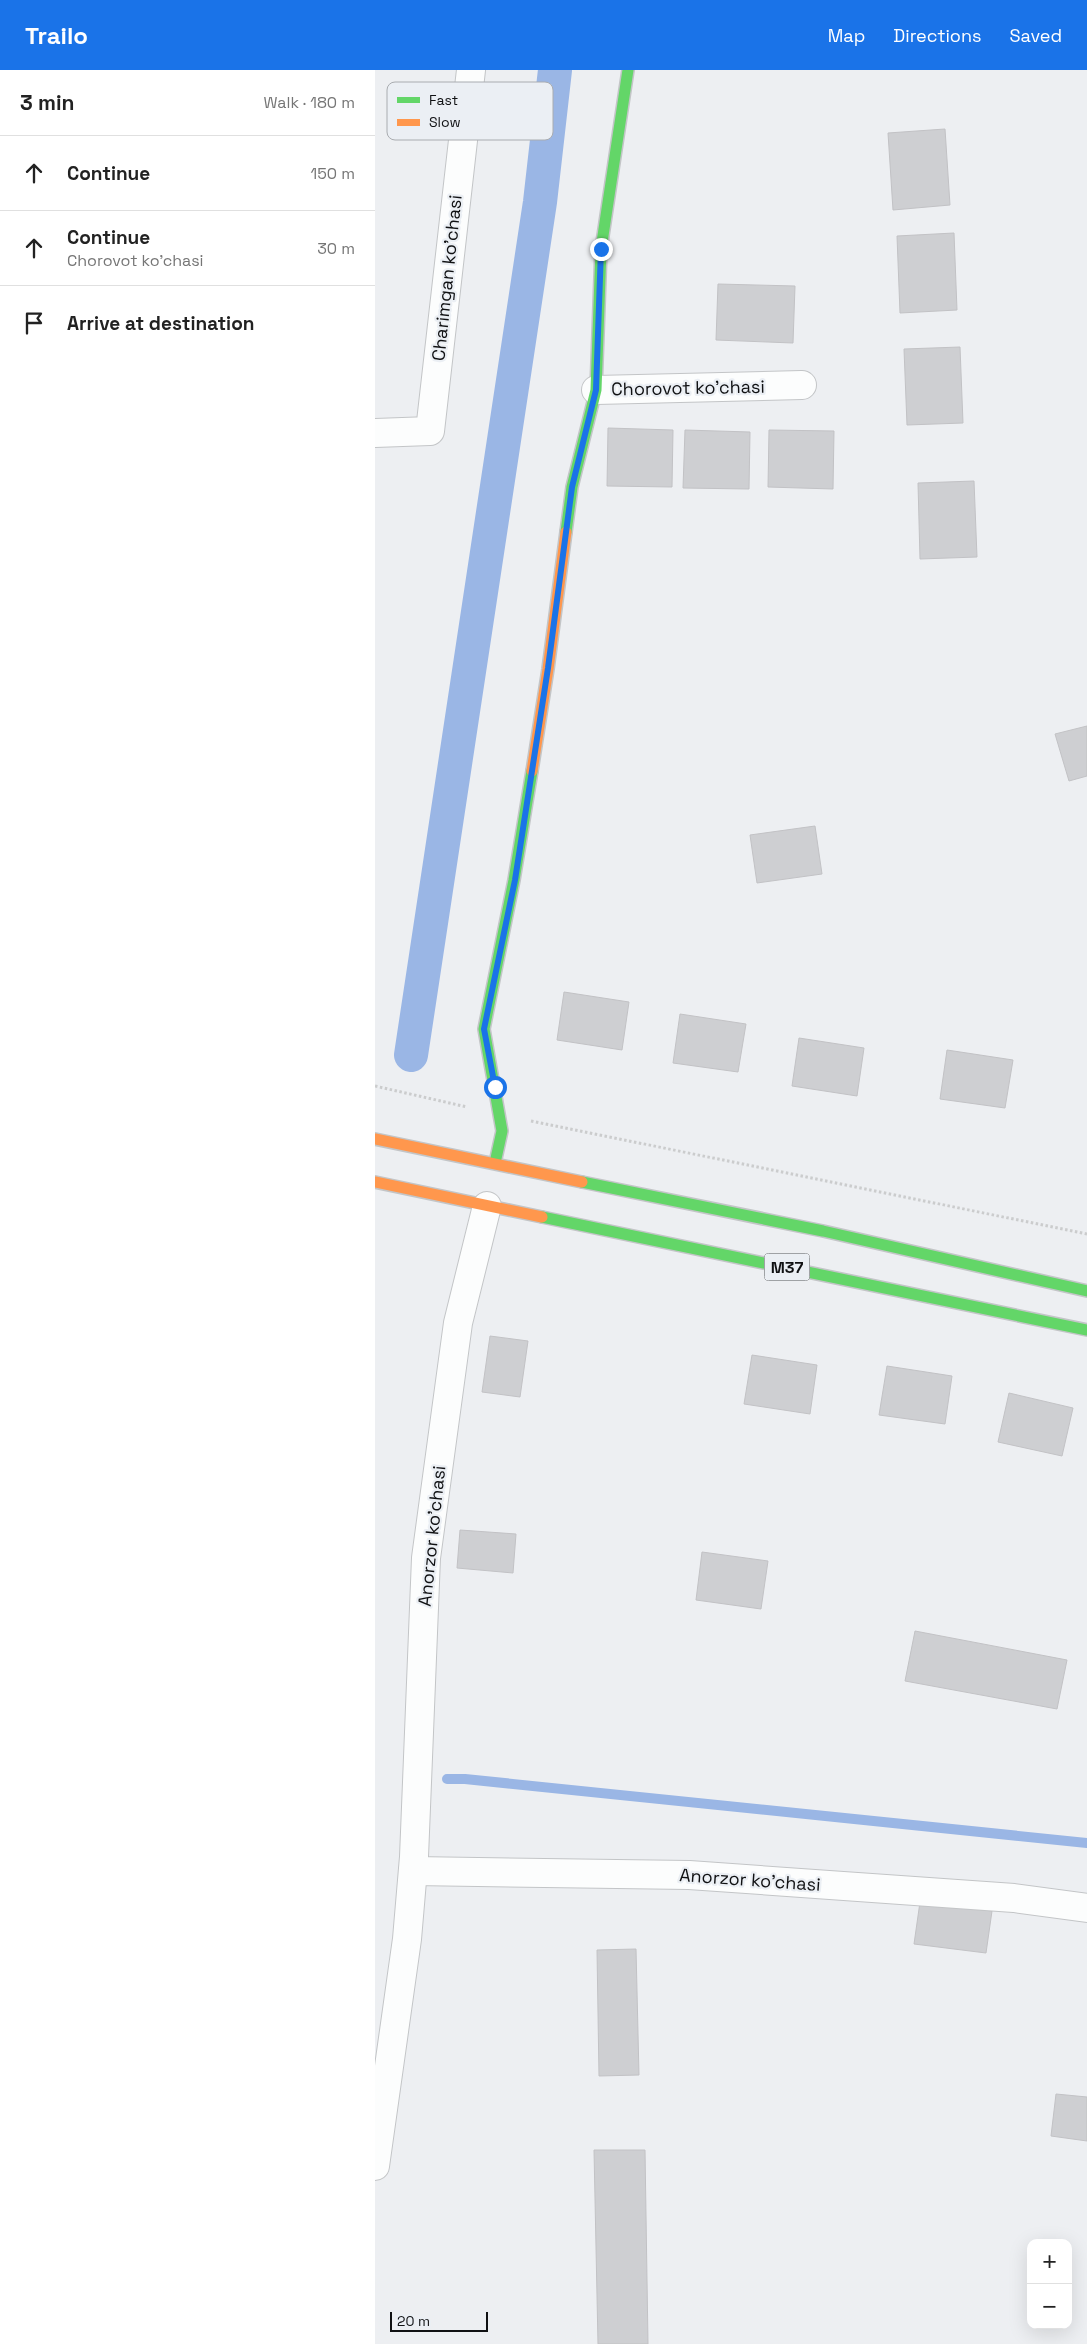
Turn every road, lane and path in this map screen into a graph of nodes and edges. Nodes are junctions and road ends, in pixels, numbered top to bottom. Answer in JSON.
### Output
{"nodes":[{"id":1,"x":628,"y":70,"type":"edge"},
{"id":2,"x":463,"y":140,"type":"edge"},
{"id":3,"x":802,"y":385,"type":"dead end"},
{"id":4,"x":596,"y":390,"type":"junction"},
{"id":5,"x":375,"y":433,"type":"edge"},
{"id":6,"x":375,"y":1086,"type":"edge"},
{"id":7,"x":499,"y":1115,"type":"junction"},
{"id":8,"x":375,"y":1139,"type":"edge"},
{"id":9,"x":495,"y":1163,"type":"junction"},
{"id":10,"x":375,"y":1182,"type":"edge"},
{"id":11,"x":487,"y":1206,"type":"junction"},
{"id":12,"x":1087,"y":1234,"type":"edge"},
{"id":13,"x":1087,"y":1291,"type":"edge"},
{"id":14,"x":1087,"y":1330,"type":"edge"},
{"id":15,"x":413,"y":1871,"type":"junction"},
{"id":16,"x":1087,"y":1908,"type":"edge"},
{"id":17,"x":375,"y":2166,"type":"edge"}],
"edges":[{"from":1,"to":4,"type":"main road","name":"Chorovot ko'chasi"},
{"from":2,"to":5,"type":"street","name":"Charimgan ko'chasi"},
{"from":3,"to":4,"type":"street","name":"Chorovot ko'chasi"},
{"from":4,"to":7,"type":"main road"},
{"from":6,"to":7,"type":"path"},
{"from":7,"to":9,"type":"main road"},
{"from":7,"to":12,"type":"path"},
{"from":8,"to":9,"type":"main road","number":"M37"},
{"from":9,"to":13,"type":"main road","number":"M37"},
{"from":10,"to":11,"type":"main road","number":"M37"},
{"from":11,"to":14,"type":"main road","number":"M37"},
{"from":11,"to":15,"type":"street","name":"Anorzor ko'chasi"},
{"from":15,"to":16,"type":"street","name":"Anorzor ko'chasi"},
{"from":15,"to":17,"type":"street","name":"Anorzor ko'chasi"}]}
